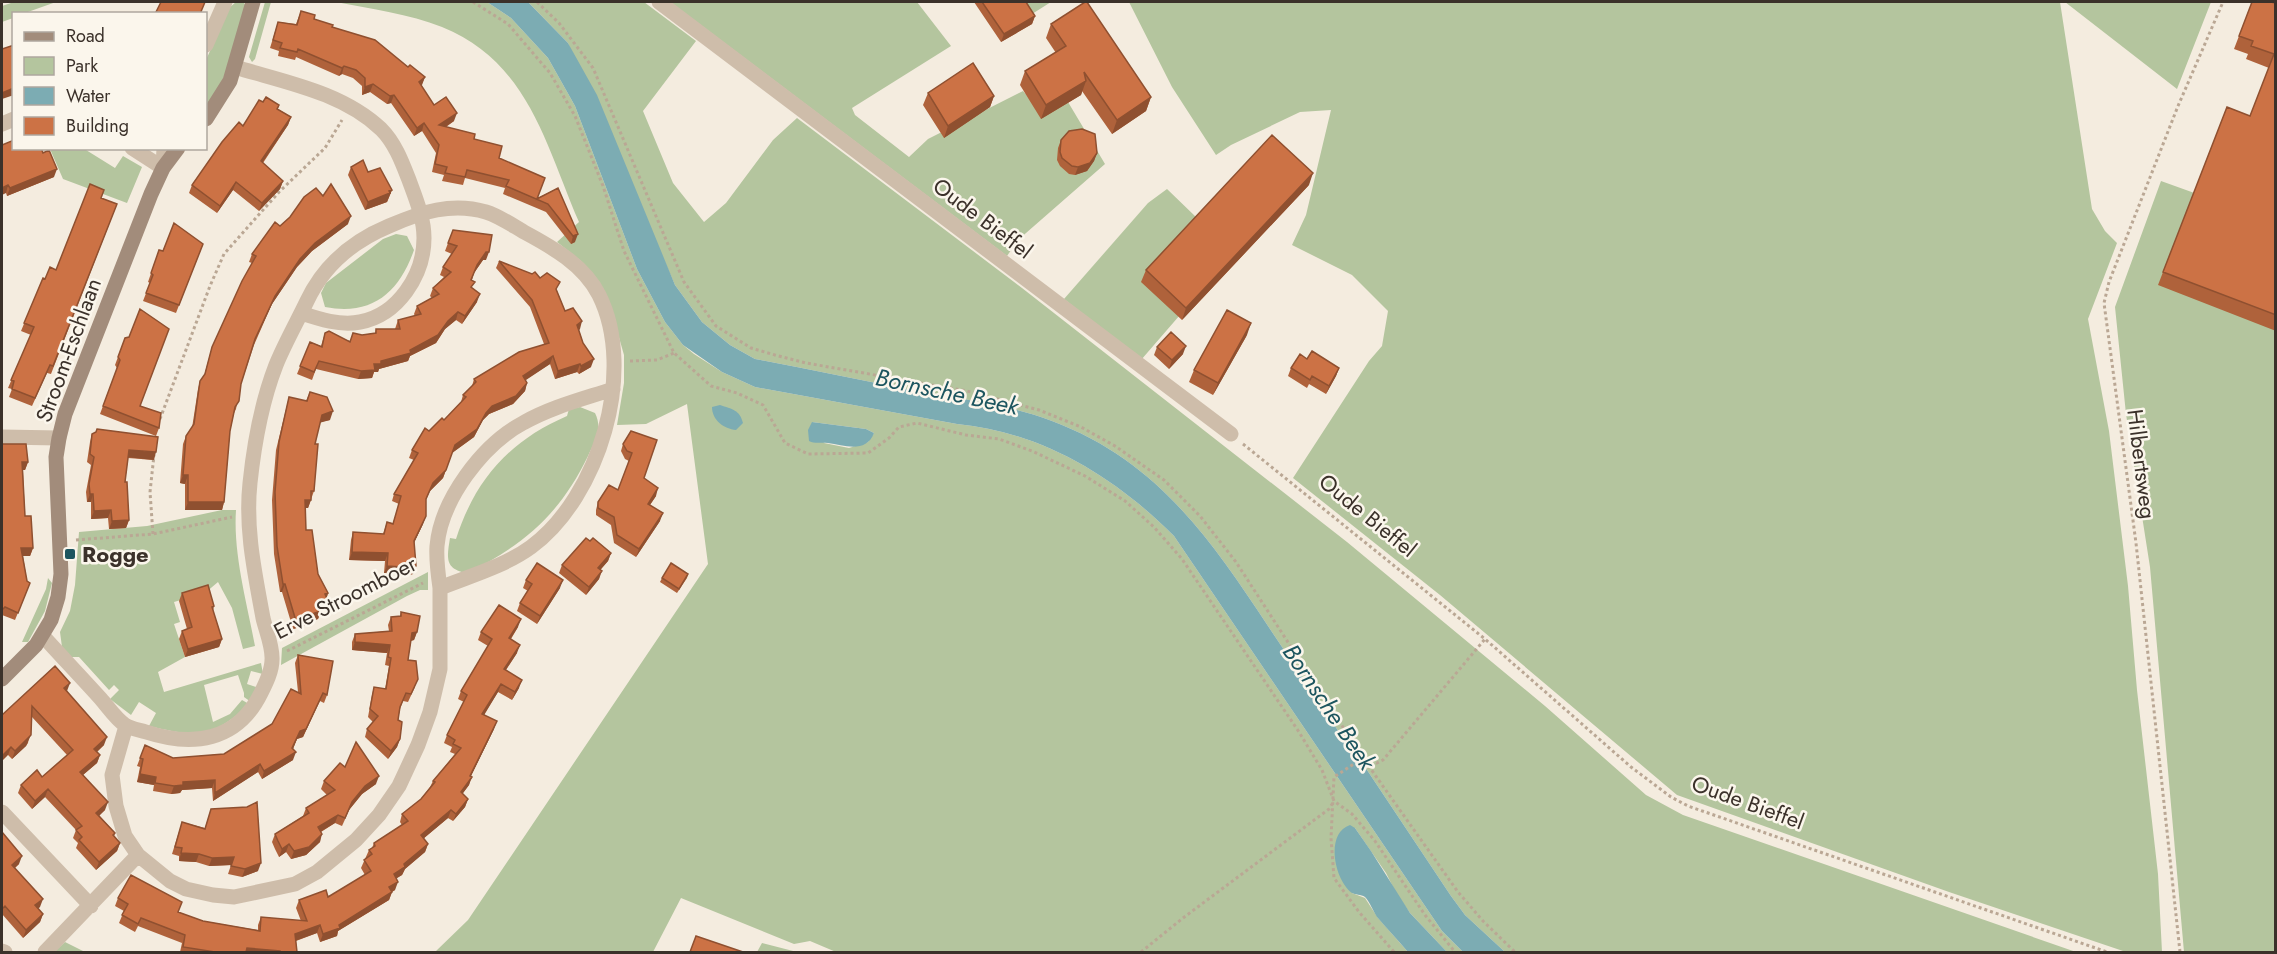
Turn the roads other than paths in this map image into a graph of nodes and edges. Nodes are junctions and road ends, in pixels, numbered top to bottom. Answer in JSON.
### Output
{"nodes":[{"id":1,"x":225,"y":2,"type":"edge"},
{"id":2,"x":253,"y":2,"type":"edge"},
{"id":3,"x":659,"y":2,"type":"edge"},
{"id":4,"x":207,"y":43,"type":"edge"},
{"id":5,"x":235,"y":67,"type":"junction"},
{"id":6,"x":207,"y":117,"type":"edge"},
{"id":7,"x":135,"y":150,"type":"edge"},
{"id":8,"x":164,"y":150,"type":"edge"},
{"id":9,"x":176,"y":150,"type":"edge"},
{"id":10,"x":163,"y":168,"type":"junction"},
{"id":11,"x":420,"y":213,"type":"junction"},
{"id":12,"x":301,"y":313,"type":"junction"},
{"id":13,"x":613,"y":388,"type":"junction"},
{"id":14,"x":1231,"y":434,"type":"road end"},
{"id":15,"x":2,"y":437,"type":"edge"},
{"id":16,"x":59,"y":438,"type":"junction"},
{"id":17,"x":439,"y":581,"type":"junction"},
{"id":18,"x":43,"y":636,"type":"junction"},
{"id":19,"x":2,"y":679,"type":"edge"},
{"id":20,"x":126,"y":726,"type":"junction"},
{"id":21,"x":2,"y":812,"type":"edge"},
{"id":22,"x":138,"y":855,"type":"junction"},
{"id":23,"x":91,"y":906,"type":"junction"},
{"id":24,"x":45,"y":952,"type":"edge"}],
"edges":[{"from":1,"to":4,"type":"street"},
{"from":2,"to":5,"type":"street"},
{"from":3,"to":14,"type":"street","name":"Oude Bieffel"},
{"from":5,"to":6,"type":"street"},
{"from":5,"to":11,"type":"street"},
{"from":7,"to":10,"type":"street"},
{"from":8,"to":10,"type":"street","name":"Stroom-Eschlaan"},
{"from":9,"to":10,"type":"street","name":"Stroom-Eschlaan"},
{"from":10,"to":16,"type":"street","name":"Stroom-Eschlaan"},
{"from":11,"to":12,"type":"street","name":"Erve Stroomboer"},
{"from":11,"to":12,"type":"street"},
{"from":11,"to":13,"type":"street","name":"Erve Stroomboer"},
{"from":12,"to":20,"type":"street","name":"Erve Stroomboer"},
{"from":13,"to":17,"type":"street","name":"Erve Stroomboer"},
{"from":13,"to":17,"type":"street","name":"Erve Stroomboer"},
{"from":15,"to":16,"type":"street"},
{"from":16,"to":18,"type":"street","name":"Stroom-Eschlaan"},
{"from":17,"to":22,"type":"street","name":"Erve Stroomboer"},
{"from":18,"to":19,"type":"street","name":"Stroom-Eschlaan"},
{"from":18,"to":20,"type":"street"},
{"from":20,"to":22,"type":"street","name":"Erve Stroomboer"},
{"from":21,"to":23,"type":"street"},
{"from":22,"to":23,"type":"street"},
{"from":23,"to":24,"type":"street"}]}
